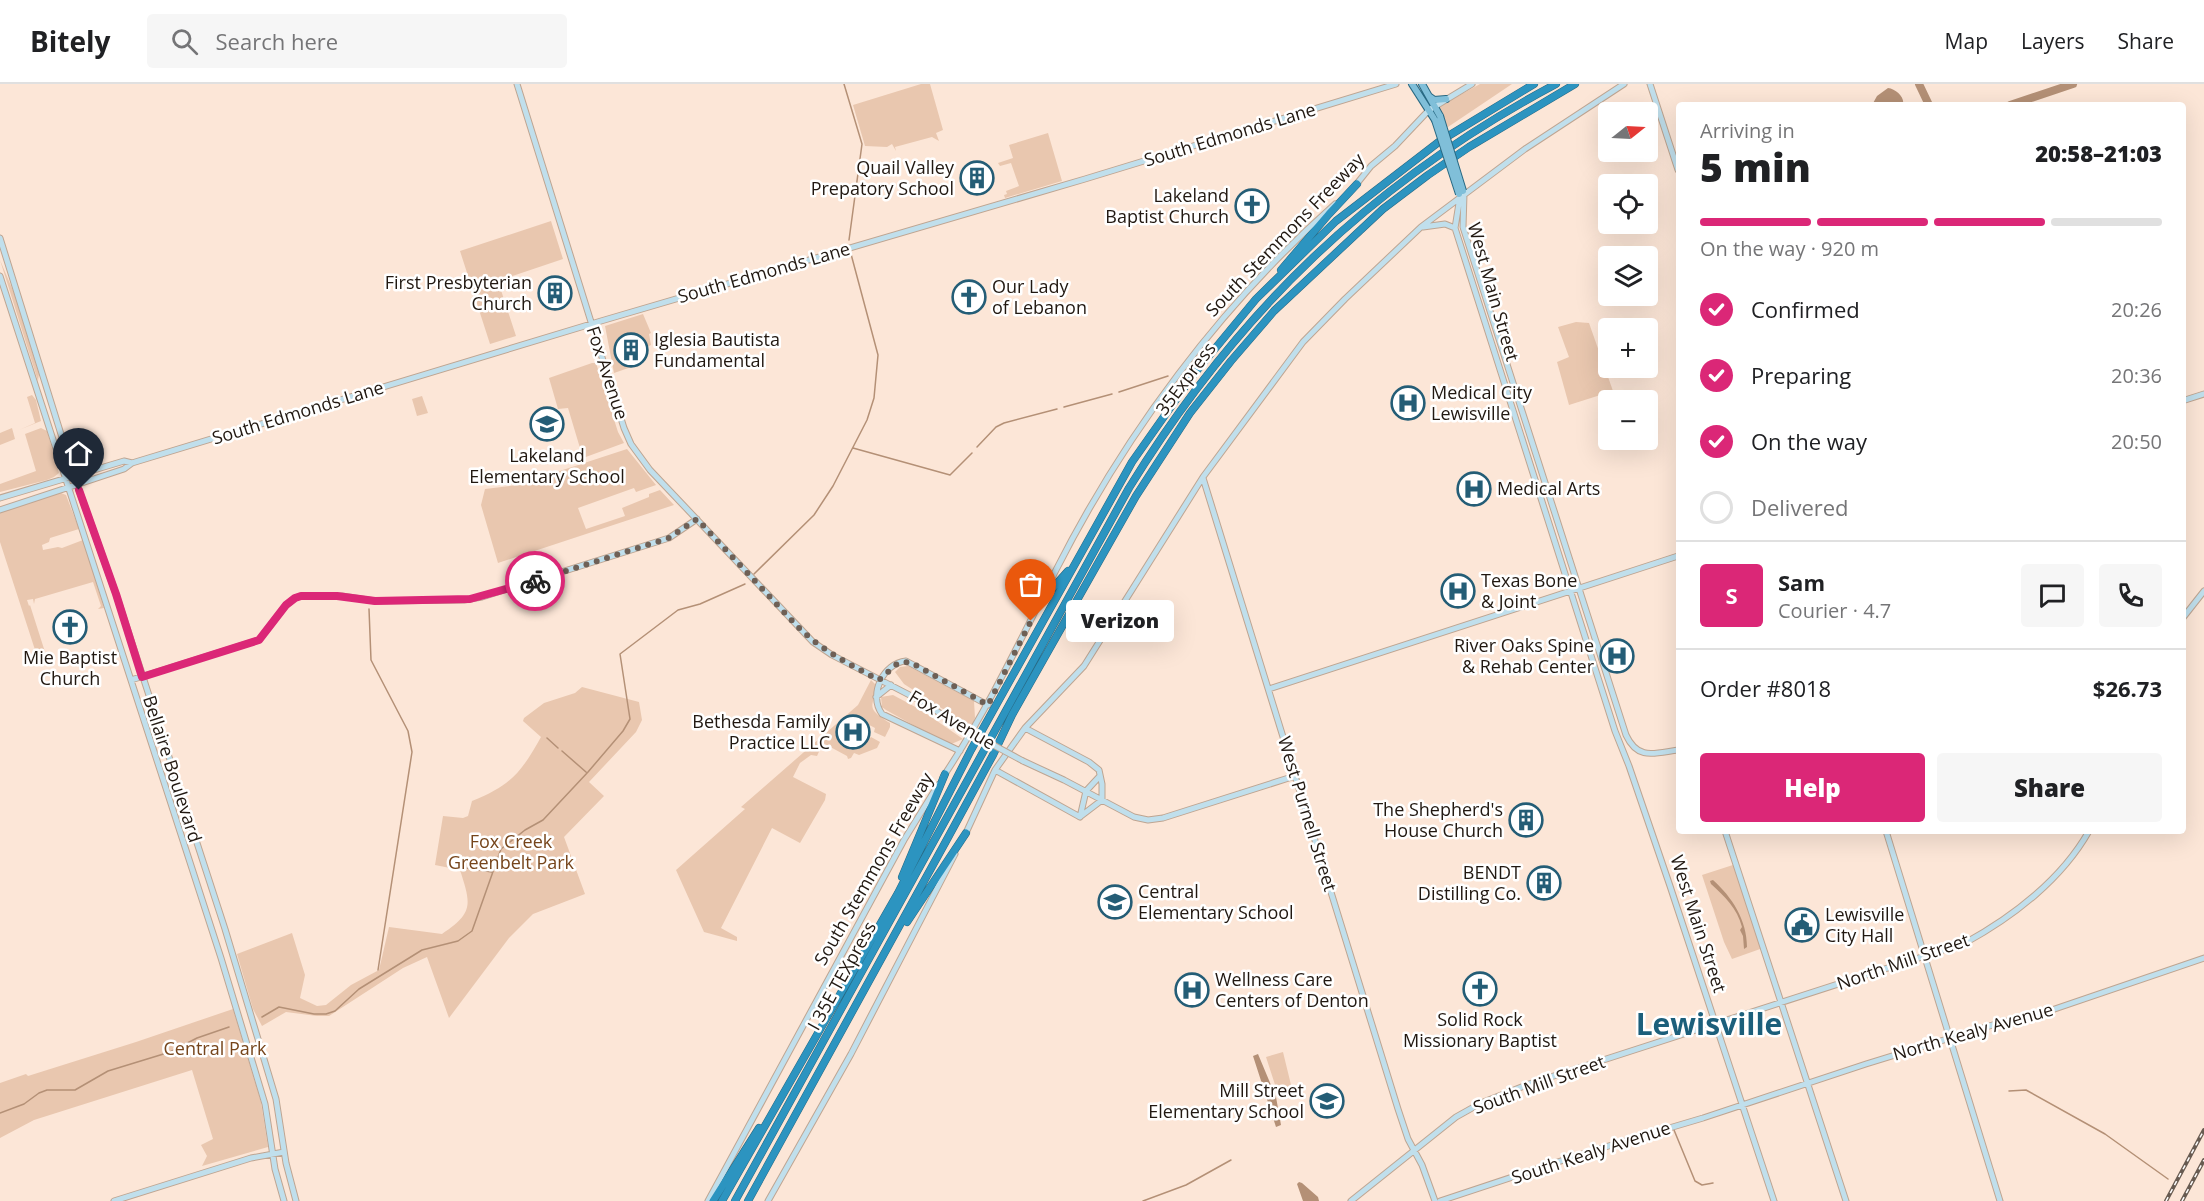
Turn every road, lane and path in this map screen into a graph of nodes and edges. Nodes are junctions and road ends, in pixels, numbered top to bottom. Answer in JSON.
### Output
{"nodes":[{"id":1,"x":517,"y":84,"type":"edge"},
{"id":2,"x":1395,"y":84,"type":"edge"},
{"id":3,"x":1413,"y":84,"type":"edge"},
{"id":4,"x":1422,"y":84,"type":"edge"},
{"id":5,"x":1472,"y":84,"type":"edge"},
{"id":6,"x":1522,"y":84,"type":"edge"},
{"id":7,"x":1534,"y":84,"type":"edge"},
{"id":8,"x":1556,"y":84,"type":"edge"},
{"id":9,"x":1575,"y":84,"type":"edge"},
{"id":10,"x":1624,"y":84,"type":"edge"},
{"id":11,"x":1650,"y":84,"type":"edge"},
{"id":12,"x":1428,"y":95,"type":"junction"},
{"id":13,"x":1512,"y":97,"type":"junction"},
{"id":14,"x":1446,"y":99,"type":"junction"},
{"id":15,"x":1431,"y":108,"type":"junction"},
{"id":16,"x":1676,"y":164,"type":"edge"},
{"id":17,"x":1357,"y":184,"type":"junction"},
{"id":18,"x":1462,"y":194,"type":"junction"},
{"id":19,"x":1421,"y":227,"type":"junction"},
{"id":20,"x":1455,"y":228,"type":"junction"},
{"id":21,"x":0,"y":238,"type":"edge"},
{"id":22,"x":1461,"y":246,"type":"junction"},
{"id":23,"x":1474,"y":260,"type":"junction"},
{"id":24,"x":0,"y":276,"type":"edge"},
{"id":25,"x":1256,"y":299,"type":"junction"},
{"id":26,"x":591,"y":324,"type":"junction"},
{"id":27,"x":45,"y":385,"type":"junction"},
{"id":28,"x":36,"y":388,"type":"junction"},
{"id":29,"x":2204,"y":394,"type":"edge"},
{"id":30,"x":2186,"y":400,"type":"edge"},
{"id":31,"x":132,"y":463,"type":"junction"},
{"id":32,"x":74,"y":477,"type":"junction"},
{"id":33,"x":1203,"y":477,"type":"junction"},
{"id":34,"x":65,"y":478,"type":"junction"},
{"id":35,"x":77,"y":485,"type":"junction"},
{"id":36,"x":68,"y":487,"type":"junction"},
{"id":37,"x":0,"y":498,"type":"edge"},
{"id":38,"x":0,"y":510,"type":"edge"},
{"id":39,"x":697,"y":519,"type":"junction"},
{"id":40,"x":1676,"y":557,"type":"edge"},
{"id":41,"x":1072,"y":567,"type":"junction"},
{"id":42,"x":1579,"y":589,"type":"junction"},
{"id":43,"x":1571,"y":591,"type":"junction"},
{"id":44,"x":2204,"y":591,"type":"edge"},
{"id":45,"x":1042,"y":600,"type":"junction"},
{"id":46,"x":2186,"y":614,"type":"edge"},
{"id":47,"x":133,"y":649,"type":"junction"},
{"id":48,"x":122,"y":652,"type":"junction"},
{"id":49,"x":891,"y":668,"type":"junction"},
{"id":50,"x":142,"y":677,"type":"junction"},
{"id":51,"x":131,"y":680,"type":"junction"},
{"id":52,"x":879,"y":680,"type":"junction"},
{"id":53,"x":891,"y":685,"type":"junction"},
{"id":54,"x":1269,"y":689,"type":"junction"},
{"id":55,"x":875,"y":698,"type":"junction"},
{"id":56,"x":988,"y":705,"type":"junction"},
{"id":57,"x":1025,"y":728,"type":"junction"},
{"id":58,"x":1676,"y":750,"type":"edge"},
{"id":59,"x":960,"y":751,"type":"junction"},
{"id":60,"x":976,"y":765,"type":"joint"},
{"id":61,"x":995,"y":770,"type":"junction"},
{"id":62,"x":945,"y":774,"type":"junction"},
{"id":63,"x":1100,"y":775,"type":"junction"},
{"id":64,"x":1295,"y":776,"type":"junction"},
{"id":65,"x":1086,"y":792,"type":"junction"},
{"id":66,"x":1102,"y":800,"type":"junction"},
{"id":67,"x":1080,"y":817,"type":"junction"},
{"id":68,"x":966,"y":833,"type":"junction"},
{"id":69,"x":1726,"y":834,"type":"edge"},
{"id":70,"x":1887,"y":834,"type":"edge"},
{"id":71,"x":2088,"y":834,"type":"edge"},
{"id":72,"x":898,"y":892,"type":"junction"},
{"id":73,"x":1926,"y":957,"type":"junction"},
{"id":74,"x":2204,"y":958,"type":"edge"},
{"id":75,"x":860,"y":998,"type":"junction"},
{"id":76,"x":1780,"y":1002,"type":"junction"},
{"id":77,"x":1716,"y":1024,"type":"junction"},
{"id":78,"x":1950,"y":1039,"type":"junction"},
{"id":79,"x":799,"y":1065,"type":"junction"},
{"id":80,"x":1808,"y":1083,"type":"junction"},
{"id":81,"x":1742,"y":1106,"type":"junction"},
{"id":82,"x":778,"y":1146,"type":"junction"},
{"id":83,"x":1413,"y":1150,"type":"junction"},
{"id":84,"x":284,"y":1152,"type":"junction"},
{"id":85,"x":273,"y":1154,"type":"junction"},
{"id":86,"x":114,"y":1201,"type":"edge"},
{"id":87,"x":284,"y":1201,"type":"edge"},
{"id":88,"x":296,"y":1201,"type":"edge"},
{"id":89,"x":708,"y":1201,"type":"edge"},
{"id":90,"x":713,"y":1201,"type":"edge"},
{"id":91,"x":722,"y":1201,"type":"edge"},
{"id":92,"x":735,"y":1201,"type":"edge"},
{"id":93,"x":748,"y":1201,"type":"edge"},
{"id":94,"x":753,"y":1201,"type":"edge"},
{"id":95,"x":768,"y":1201,"type":"edge"},
{"id":96,"x":1351,"y":1201,"type":"edge"},
{"id":97,"x":1435,"y":1201,"type":"edge"},
{"id":98,"x":1440,"y":1201,"type":"edge"},
{"id":99,"x":1774,"y":1201,"type":"edge"},
{"id":100,"x":1846,"y":1201,"type":"edge"},
{"id":101,"x":2000,"y":1201,"type":"edge"}],
"edges":[{"from":1,"to":26,"type":"main road","name":"Fox Avenue"},
{"from":2,"to":26,"type":"main road","name":"South Edmonds Lane"},
{"from":3,"to":15,"type":"main road","name":"West Main Street"},
{"from":4,"to":12,"type":"main road","name":"West Main Street"},
{"from":5,"to":14,"type":"main road","name":"South Stemmons Freeway"},
{"from":6,"to":13,"type":"highway"},
{"from":7,"to":13,"type":"highway","name":"South Stemmons Freeway"},
{"from":8,"to":60,"type":"highway","name":"35Express"},
{"from":9,"to":75,"type":"highway"},
{"from":10,"to":18,"type":"main road"},
{"from":11,"to":16,"type":"main road"},
{"from":12,"to":14,"type":"main road"},
{"from":12,"to":15,"type":"main road","name":"West Main Street"},
{"from":13,"to":25,"type":"highway","name":"South Stemmons Freeway"},
{"from":14,"to":15,"type":"main road","name":"South Stemmons Freeway"},
{"from":15,"to":17,"type":"main road","name":"South Stemmons Freeway"},
{"from":15,"to":18,"type":"main road","name":"West Main Street","bridge":true},
{"from":17,"to":25,"type":"highway"},
{"from":17,"to":45,"type":"main road","name":"South Stemmons Freeway"},
{"from":18,"to":19,"type":"main road"},
{"from":18,"to":20,"type":"main road","name":"West Main Street"},
{"from":18,"to":23,"type":"main road","name":"West Main Street"},
{"from":19,"to":20,"type":"main road"},
{"from":19,"to":33,"type":"main road"},
{"from":20,"to":22,"type":"main road","name":"West Main Street"},
{"from":21,"to":27,"type":"main road","name":"Bellaire Boulevard"},
{"from":22,"to":23,"type":"main road"},
{"from":22,"to":43,"type":"main road","name":"West Main Street"},
{"from":23,"to":42,"type":"main road","name":"West Main Street"},
{"from":24,"to":28,"type":"main road","name":"Bellaire Boulevard"},
{"from":25,"to":41,"type":"highway","name":"South Stemmons Freeway"},
{"from":26,"to":31,"type":"main road","name":"South Edmonds Lane"},
{"from":26,"to":39,"type":"main road","name":"Fox Avenue"},
{"from":27,"to":28,"type":"main road"},
{"from":27,"to":32,"type":"main road","name":"Bellaire Boulevard"},
{"from":28,"to":34,"type":"main road","name":"Bellaire Boulevard"},
{"from":29,"to":30,"type":"main road"},
{"from":31,"to":32,"type":"main road","name":"South Edmonds Lane"},
{"from":31,"to":35,"type":"main road","name":"South Edmonds Lane"},
{"from":32,"to":34,"type":"main road","name":"South Edmonds Lane"},
{"from":32,"to":35,"type":"main road","name":"Bellaire Boulevard"},
{"from":33,"to":54,"type":"main road","name":"West Purnell Street"},
{"from":33,"to":57,"type":"main road"},
{"from":34,"to":36,"type":"main road","name":"Bellaire Boulevard"},
{"from":34,"to":37,"type":"main road","name":"South Edmonds Lane"},
{"from":35,"to":36,"type":"main road","name":"South Edmonds Lane"},
{"from":35,"to":47,"type":"main road","name":"Bellaire Boulevard"},
{"from":36,"to":38,"type":"main road","name":"South Edmonds Lane"},
{"from":36,"to":48,"type":"main road","name":"Bellaire Boulevard"},
{"from":39,"to":50,"type":"main road"},
{"from":39,"to":52,"type":"main road","name":"Fox Avenue"},
{"from":40,"to":42,"type":"main road"},
{"from":41,"to":45,"type":"highway"},
{"from":41,"to":72,"type":"highway","name":"South Stemmons Freeway"},
{"from":42,"to":43,"type":"main road"},
{"from":42,"to":58,"type":"main road","name":"West Main Street"},
{"from":43,"to":54,"type":"main road"},
{"from":43,"to":77,"type":"main road","name":"West Main Street"},
{"from":44,"to":46,"type":"main road"},
{"from":45,"to":56,"type":"main road","name":"South Stemmons Freeway"},
{"from":47,"to":48,"type":"main road"},
{"from":47,"to":50,"type":"main road","name":"Bellaire Boulevard"},
{"from":48,"to":51,"type":"main road","name":"Bellaire Boulevard"},
{"from":49,"to":52,"type":"main road"},
{"from":49,"to":53,"type":"main road"},
{"from":49,"to":56,"type":"main road"},
{"from":50,"to":51,"type":"main road"},
{"from":50,"to":84,"type":"main road","name":"Bellaire Boulevard"},
{"from":51,"to":85,"type":"main road","name":"Bellaire Boulevard"},
{"from":52,"to":53,"type":"main road","name":"Fox Avenue"},
{"from":52,"to":55,"type":"main road"},
{"from":53,"to":55,"type":"main road"},
{"from":53,"to":65,"type":"main road","name":"Fox Avenue","bridge":true},
{"from":54,"to":64,"type":"main road","name":"West Purnell Street"},
{"from":55,"to":59,"type":"main road"},
{"from":56,"to":59,"type":"main road","name":"South Stemmons Freeway"},
{"from":57,"to":61,"type":"main road"},
{"from":57,"to":63,"type":"main road"},
{"from":59,"to":62,"type":"main road","name":"South Stemmons Freeway"},
{"from":60,"to":92,"type":"highway","name":"I 35E TEXpress"},
{"from":61,"to":67,"type":"main road"},
{"from":61,"to":68,"type":"main road"},
{"from":62,"to":72,"type":"highway"},
{"from":62,"to":89,"type":"main road","name":"South Stemmons Freeway"},
{"from":63,"to":65,"type":"main road"},
{"from":63,"to":66,"type":"main road"},
{"from":64,"to":66,"type":"main road","name":"Fox Avenue"},
{"from":64,"to":83,"type":"main road","name":"West Purnell Street"},
{"from":65,"to":66,"type":"main road","name":"Fox Avenue"},
{"from":65,"to":67,"type":"main road"},
{"from":66,"to":67,"type":"main road"},
{"from":68,"to":75,"type":"highway"},
{"from":68,"to":95,"type":"main road"},
{"from":69,"to":76,"type":"main road"},
{"from":70,"to":73,"type":"main road"},
{"from":71,"to":73,"type":"main road","name":"North Mill Street"},
{"from":72,"to":79,"type":"highway","name":"South Stemmons Freeway"},
{"from":73,"to":76,"type":"main road","name":"North Mill Street"},
{"from":73,"to":78,"type":"main road"},
{"from":74,"to":78,"type":"main road","name":"North Kealy Avenue"},
{"from":75,"to":82,"type":"highway"},
{"from":76,"to":77,"type":"main road","name":"North Mill Street"},
{"from":76,"to":80,"type":"main road"},
{"from":77,"to":81,"type":"main road","name":"West Main Street"},
{"from":77,"to":83,"type":"main road","name":"South Mill Street"},
{"from":78,"to":80,"type":"main road","name":"North Kealy Avenue"},
{"from":78,"to":101,"type":"main road"},
{"from":79,"to":90,"type":"highway"},
{"from":79,"to":91,"type":"highway","name":"South Stemmons Freeway"},
{"from":80,"to":81,"type":"main road","name":"North Kealy Avenue"},
{"from":80,"to":100,"type":"main road"},
{"from":81,"to":98,"type":"main road","name":"South Kealy Avenue"},
{"from":81,"to":99,"type":"main road","name":"West Main Street"},
{"from":82,"to":93,"type":"highway"},
{"from":82,"to":94,"type":"highway"},
{"from":83,"to":96,"type":"main road","name":"South Mill Street"},
{"from":83,"to":97,"type":"main road","name":"West Purnell Street"},
{"from":84,"to":85,"type":"main road"},
{"from":84,"to":88,"type":"main road","name":"Bellaire Boulevard"},
{"from":85,"to":86,"type":"main road"},
{"from":85,"to":87,"type":"main road","name":"Bellaire Boulevard"}]}
